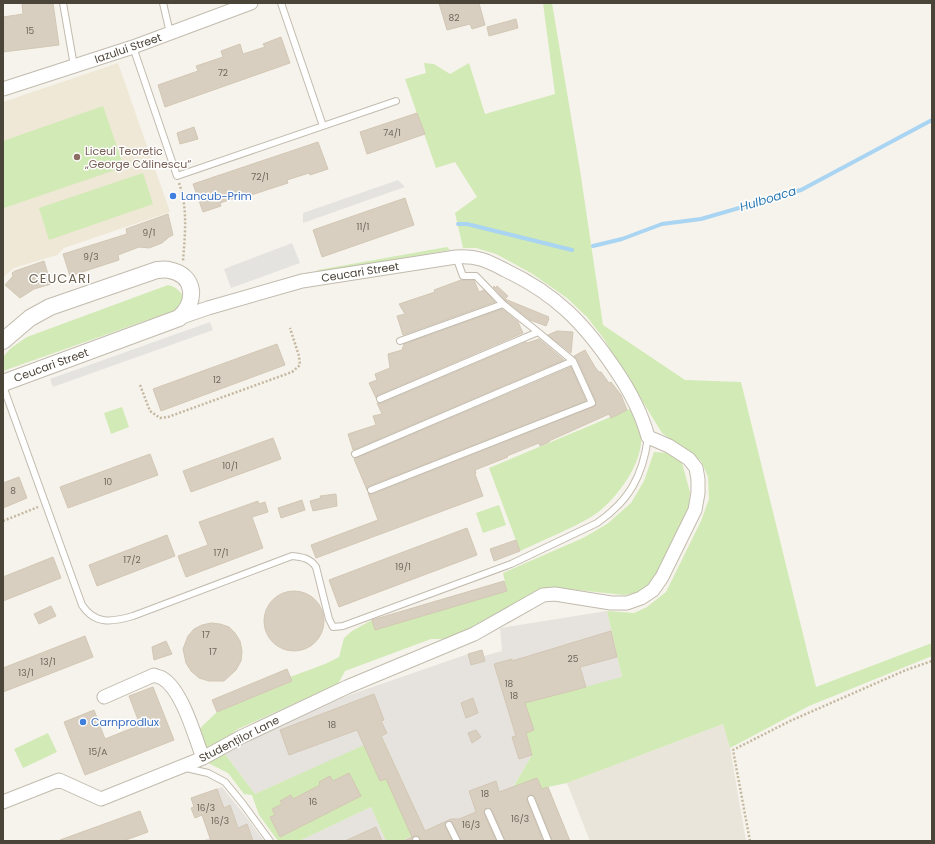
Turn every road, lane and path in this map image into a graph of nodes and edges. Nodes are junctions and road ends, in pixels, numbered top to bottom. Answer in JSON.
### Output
{"nodes":[{"id":1,"x":63,"y":3,"type":"edge"},
{"id":2,"x":163,"y":3,"type":"edge"},
{"id":3,"x":251,"y":3,"type":"edge"},
{"id":4,"x":281,"y":3,"type":"edge"},
{"id":5,"x":170,"y":33,"type":"junction"},
{"id":6,"x":133,"y":47,"type":"junction"},
{"id":7,"x":74,"y":66,"type":"junction"},
{"id":8,"x":3,"y":89,"type":"edge"},
{"id":9,"x":396,"y":101,"type":"dead end"},
{"id":10,"x":323,"y":126,"type":"junction"},
{"id":11,"x":177,"y":176,"type":"junction"},
{"id":12,"x":456,"y":257,"type":"junction"},
{"id":13,"x":183,"y":264,"type":"dead end"},
{"id":14,"x":503,"y":304,"type":"junction"},
{"id":15,"x":179,"y":318,"type":"junction"},
{"id":16,"x":290,"y":328,"type":"dead end"},
{"id":17,"x":538,"y":332,"type":"junction"},
{"id":18,"x":3,"y":341,"type":"edge"},
{"id":19,"x":400,"y":341,"type":"dead end"},
{"id":20,"x":573,"y":362,"type":"junction"},
{"id":21,"x":3,"y":383,"type":"edge"},
{"id":22,"x":140,"y":385,"type":"dead end"},
{"id":23,"x":3,"y":386,"type":"edge"},
{"id":24,"x":380,"y":399,"type":"dead end"},
{"id":25,"x":648,"y":437,"type":"junction"},
{"id":26,"x":355,"y":454,"type":"dead end"},
{"id":27,"x":371,"y":490,"type":"dead end"},
{"id":28,"x":46,"y":504,"type":"junction"},
{"id":29,"x":3,"y":521,"type":"edge"},
{"id":30,"x":932,"y":662,"type":"edge"},
{"id":31,"x":104,"y":697,"type":"dead end"},
{"id":32,"x":203,"y":758,"type":"junction"},
{"id":33,"x":182,"y":767,"type":"junction"},
{"id":34,"x":531,"y":799,"type":"dead end"},
{"id":35,"x":3,"y":802,"type":"edge"},
{"id":36,"x":488,"y":812,"type":"dead end"},
{"id":37,"x":449,"y":825,"type":"dead end"},
{"id":38,"x":270,"y":841,"type":"edge"},
{"id":39,"x":456,"y":841,"type":"edge"},
{"id":40,"x":501,"y":841,"type":"edge"},
{"id":41,"x":548,"y":841,"type":"edge"},
{"id":42,"x":750,"y":841,"type":"edge"}],
"edges":[{"from":1,"to":7,"type":"lane"},
{"from":2,"to":5,"type":"lane"},
{"from":3,"to":5,"type":"street","name":"Iazului Street"},
{"from":4,"to":10,"type":"lane"},
{"from":5,"to":6,"type":"street","name":"Iazului Street"},
{"from":6,"to":7,"type":"street","name":"Iazului Street"},
{"from":6,"to":11,"type":"lane"},
{"from":7,"to":8,"type":"street","name":"Iazului Street"},
{"from":9,"to":10,"type":"lane"},
{"from":10,"to":11,"type":"lane"},
{"from":11,"to":13,"type":"path"},
{"from":12,"to":14,"type":"lane"},
{"from":12,"to":15,"type":"street","name":"Ceucari Street"},
{"from":12,"to":25,"type":"street","name":"Ceucari Street"},
{"from":14,"to":17,"type":"lane"},
{"from":14,"to":19,"type":"lane"},
{"from":15,"to":18,"type":"street"},
{"from":15,"to":21,"type":"street","name":"Ceucari Street"},
{"from":16,"to":22,"type":"path"},
{"from":17,"to":20,"type":"lane"},
{"from":17,"to":24,"type":"lane"},
{"from":20,"to":26,"type":"lane"},
{"from":20,"to":27,"type":"lane"},
{"from":23,"to":28,"type":"lane"},
{"from":25,"to":28,"type":"lane"},
{"from":25,"to":32,"type":"street","name":"Studenților Lane"},
{"from":28,"to":29,"type":"path"},
{"from":30,"to":42,"type":"path"},
{"from":31,"to":32,"type":"street"},
{"from":32,"to":33,"type":"street","name":"Studenților Lane"},
{"from":33,"to":35,"type":"street","name":"Studenților Lane"},
{"from":33,"to":38,"type":"lane"},
{"from":34,"to":41,"type":"lane"},
{"from":36,"to":40,"type":"lane"},
{"from":37,"to":39,"type":"lane"}]}
